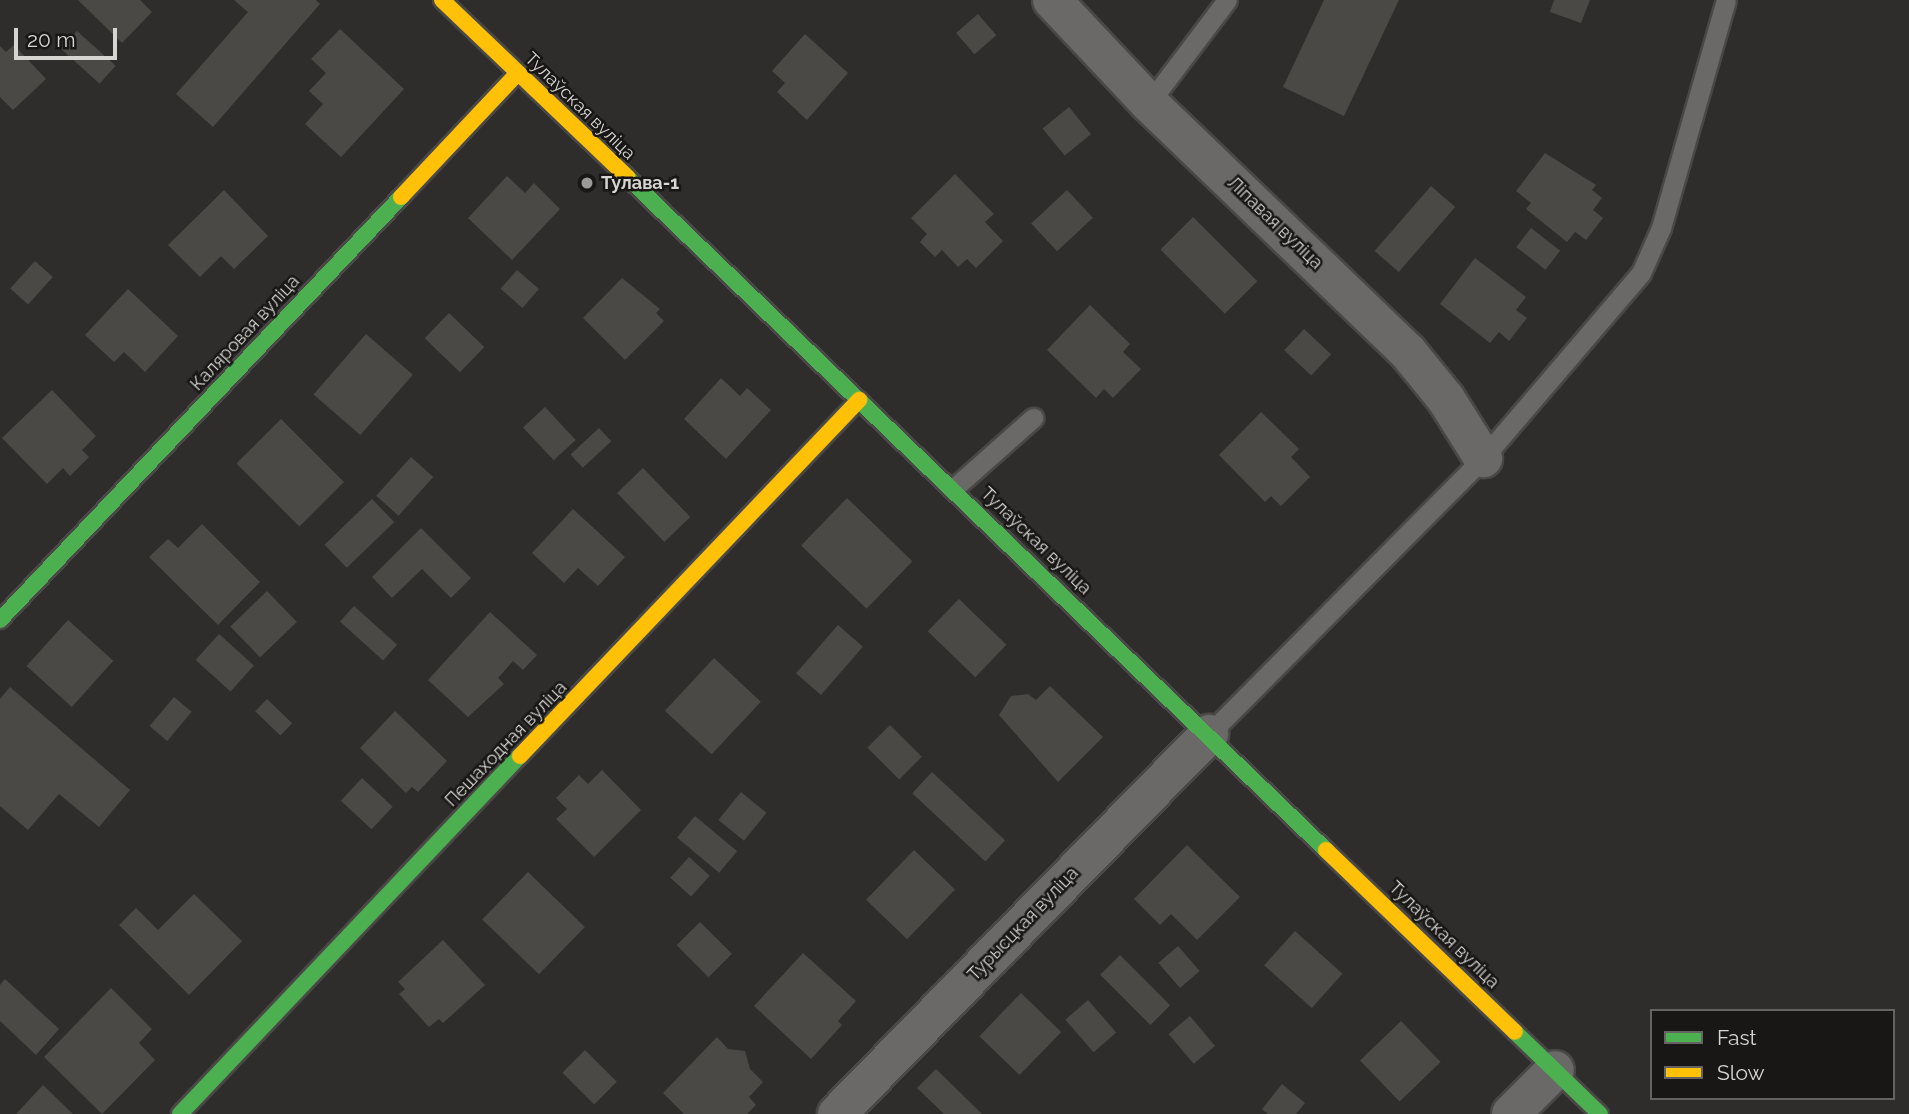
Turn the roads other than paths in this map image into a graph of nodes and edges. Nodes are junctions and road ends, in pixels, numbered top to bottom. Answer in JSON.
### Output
{"nodes":[{"id":1,"x":442,"y":0,"type":"edge"},
{"id":2,"x":1052,"y":0,"type":"edge"},
{"id":3,"x":1227,"y":0,"type":"edge"},
{"id":4,"x":1726,"y":0,"type":"edge"},
{"id":5,"x":518,"y":73,"type":"junction"},
{"id":6,"x":1150,"y":103,"type":"junction"},
{"id":7,"x":859,"y":400,"type":"junction"},
{"id":8,"x":1033,"y":418,"type":"dead end"},
{"id":9,"x":1483,"y":458,"type":"junction"},
{"id":10,"x":954,"y":488,"type":"junction"},
{"id":11,"x":0,"y":620,"type":"edge"},
{"id":12,"x":1209,"y":734,"type":"junction"},
{"id":13,"x":1555,"y":1070,"type":"junction"},
{"id":14,"x":180,"y":1114,"type":"edge"},
{"id":15,"x":838,"y":1114,"type":"edge"},
{"id":16,"x":1511,"y":1114,"type":"edge"},
{"id":17,"x":1600,"y":1114,"type":"edge"}],
"edges":[{"from":1,"to":5,"type":"street","name":"Тулаўская вуліца"},
{"from":2,"to":6,"type":"street","name":"Ліпавая вуліца"},
{"from":3,"to":6,"type":"lane"},
{"from":4,"to":9,"type":"lane"},
{"from":5,"to":7,"type":"street","name":"Тулаўская вуліца"},
{"from":5,"to":11,"type":"street","name":"Каляровая вуліца"},
{"from":6,"to":9,"type":"street","name":"Ліпавая вуліца"},
{"from":7,"to":10,"type":"street","name":"Тулаўская вуліца"},
{"from":7,"to":14,"type":"street","name":"Пешаходная вуліца"},
{"from":8,"to":10,"type":"lane"},
{"from":9,"to":12,"type":"lane"},
{"from":10,"to":12,"type":"street","name":"Тулаўская вуліца"},
{"from":12,"to":13,"type":"street","name":"Тулаўская вуліца"},
{"from":12,"to":15,"type":"street","name":"Турысцкая вуліца"},
{"from":13,"to":16,"type":"street"},
{"from":13,"to":17,"type":"street","name":"Тулаўская вуліца"}]}
